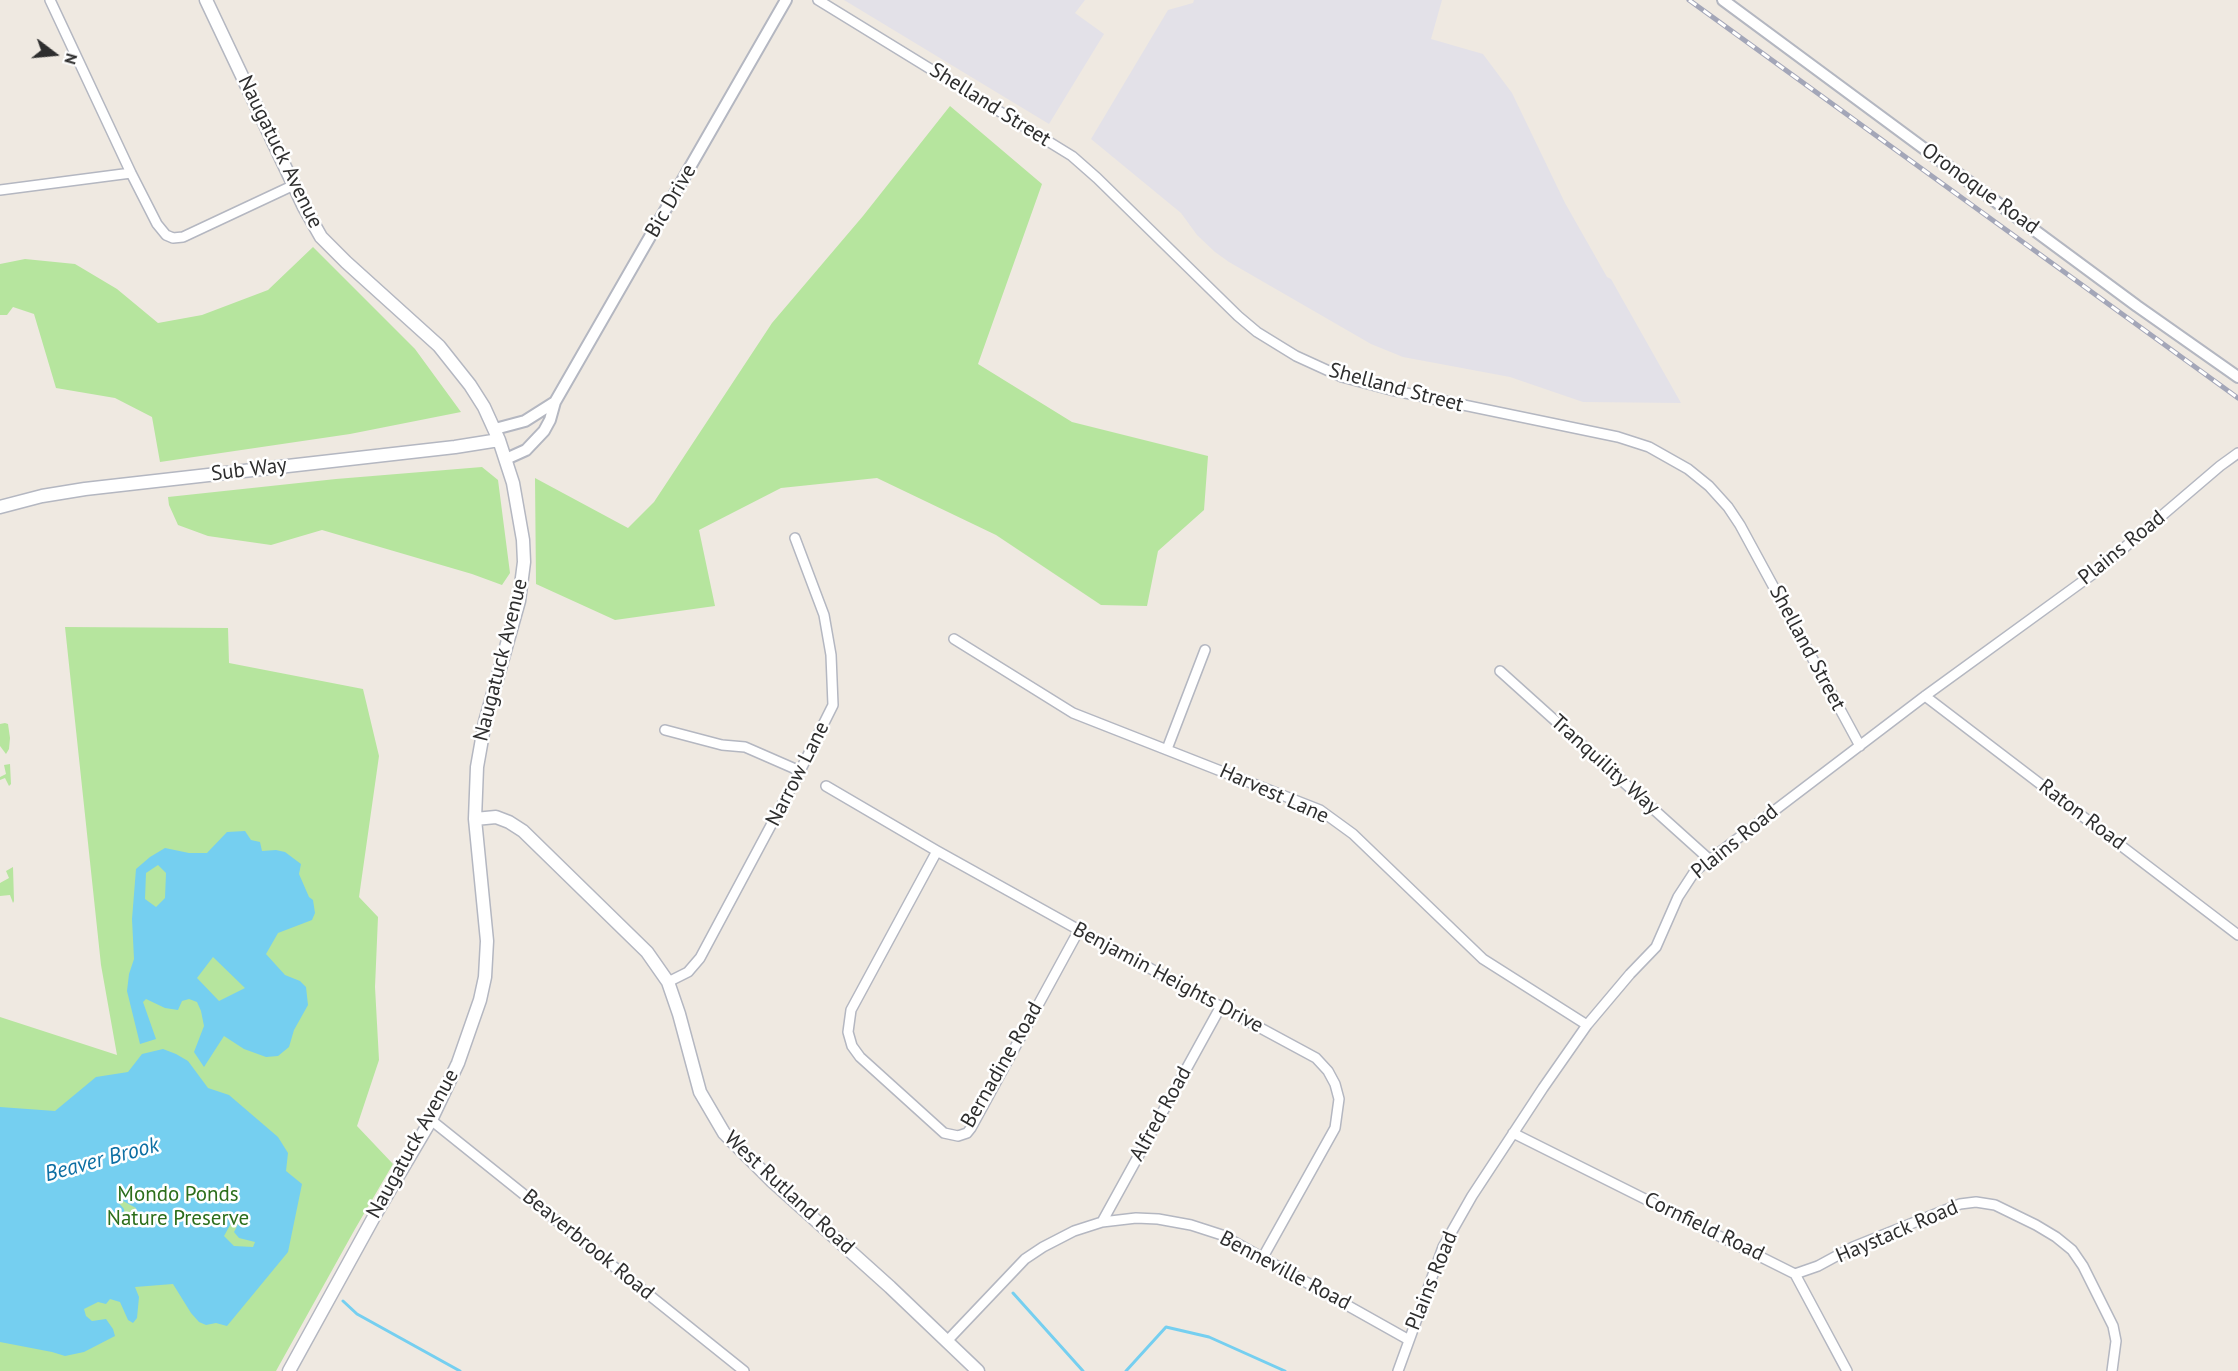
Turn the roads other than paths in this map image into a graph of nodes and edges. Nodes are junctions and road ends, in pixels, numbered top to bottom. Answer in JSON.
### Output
{"nodes":[{"id":1,"x":50,"y":0,"type":"edge"},
{"id":2,"x":206,"y":0,"type":"edge"},
{"id":3,"x":786,"y":0,"type":"edge"},
{"id":4,"x":818,"y":0,"type":"edge"},
{"id":5,"x":1723,"y":0,"type":"edge"},
{"id":6,"x":131,"y":174,"type":"junction"},
{"id":7,"x":294,"y":185,"type":"junction"},
{"id":8,"x":0,"y":190,"type":"edge"},
{"id":9,"x":2238,"y":377,"type":"edge"},
{"id":10,"x":555,"y":402,"type":"junction"},
{"id":11,"x":497,"y":435,"type":"junction"},
{"id":12,"x":2238,"y":453,"type":"edge"},
{"id":13,"x":506,"y":459,"type":"junction"},
{"id":14,"x":0,"y":507,"type":"edge"},
{"id":15,"x":795,"y":538,"type":"dead end"},
{"id":16,"x":954,"y":639,"type":"dead end"},
{"id":17,"x":1205,"y":650,"type":"dead end"},
{"id":18,"x":1500,"y":671,"type":"dead end"},
{"id":19,"x":1925,"y":696,"type":"junction"},
{"id":20,"x":665,"y":730,"type":"dead end"},
{"id":21,"x":1860,"y":746,"type":"junction"},
{"id":22,"x":1167,"y":749,"type":"junction"},
{"id":23,"x":800,"y":771,"type":"junction"},
{"id":24,"x":826,"y":786,"type":"dead end"},
{"id":25,"x":476,"y":819,"type":"junction"},
{"id":26,"x":937,"y":851,"type":"junction"},
{"id":27,"x":1710,"y":860,"type":"junction"},
{"id":28,"x":1079,"y":930,"type":"junction"},
{"id":29,"x":2238,"y":935,"type":"edge"},
{"id":30,"x":668,"y":982,"type":"junction"},
{"id":31,"x":1221,"y":1006,"type":"junction"},
{"id":32,"x":1587,"y":1024,"type":"junction"},
{"id":33,"x":431,"y":1120,"type":"junction"},
{"id":34,"x":1513,"y":1133,"type":"junction"},
{"id":35,"x":1102,"y":1222,"type":"junction"},
{"id":36,"x":1263,"y":1257,"type":"junction"},
{"id":37,"x":1795,"y":1274,"type":"junction"},
{"id":38,"x":948,"y":1340,"type":"junction"},
{"id":39,"x":1409,"y":1340,"type":"junction"},
{"id":40,"x":289,"y":1371,"type":"edge"},
{"id":41,"x":744,"y":1371,"type":"edge"},
{"id":42,"x":978,"y":1371,"type":"edge"},
{"id":43,"x":1398,"y":1371,"type":"edge"},
{"id":44,"x":1847,"y":1371,"type":"edge"},
{"id":45,"x":2112,"y":1371,"type":"edge"}],
"edges":[{"from":1,"to":6,"type":"street"},
{"from":2,"to":7,"type":"main road","name":"Naugatuck Avenue"},
{"from":3,"to":10,"type":"street","name":"Bic Drive"},
{"from":4,"to":21,"type":"street","name":"Shelland Street"},
{"from":5,"to":9,"type":"street","name":"Oronoque Road"},
{"from":6,"to":7,"type":"street"},
{"from":6,"to":8,"type":"street"},
{"from":7,"to":11,"type":"main road","name":"Naugatuck Avenue"},
{"from":10,"to":11,"type":"street","name":"Bic Drive"},
{"from":10,"to":13,"type":"street","name":"Bic Drive"},
{"from":11,"to":13,"type":"main road","name":"Naugatuck Avenue"},
{"from":11,"to":14,"type":"main road","name":"Sub Way"},
{"from":12,"to":19,"type":"street","name":"Plains Road"},
{"from":13,"to":25,"type":"main road","name":"Naugatuck Avenue"},
{"from":15,"to":23,"type":"street","name":"Narrow Lane"},
{"from":16,"to":22,"type":"street","name":"Harvest Lane"},
{"from":17,"to":22,"type":"street"},
{"from":18,"to":27,"type":"street","name":"Tranquility Way"},
{"from":19,"to":21,"type":"street","name":"Plains Road"},
{"from":19,"to":29,"type":"street","name":"Raton Road"},
{"from":20,"to":23,"type":"street"},
{"from":21,"to":27,"type":"street","name":"Plains Road"},
{"from":22,"to":32,"type":"street","name":"Harvest Lane"},
{"from":23,"to":30,"type":"street","name":"Narrow Lane"},
{"from":24,"to":26,"type":"street","name":"Benjamin Heights Drive"},
{"from":25,"to":30,"type":"main road","name":"West Rutland Road"},
{"from":25,"to":33,"type":"main road","name":"Naugatuck Avenue"},
{"from":26,"to":28,"type":"street","name":"Benjamin Heights Drive"},
{"from":26,"to":28,"type":"street","name":"Bernadine Road"},
{"from":27,"to":32,"type":"street","name":"Plains Road"},
{"from":28,"to":31,"type":"street","name":"Benjamin Heights Drive"},
{"from":30,"to":38,"type":"main road","name":"West Rutland Road"},
{"from":31,"to":35,"type":"street","name":"Alfred Road"},
{"from":31,"to":36,"type":"street","name":"Benjamin Heights Drive"},
{"from":32,"to":34,"type":"street","name":"Plains Road"},
{"from":33,"to":40,"type":"main road","name":"Naugatuck Avenue"},
{"from":33,"to":41,"type":"street","name":"Beaverbrook Road"},
{"from":34,"to":37,"type":"street","name":"Cornfield Road"},
{"from":34,"to":39,"type":"street","name":"Plains Road"},
{"from":35,"to":36,"type":"street","name":"Benneville Road"},
{"from":35,"to":38,"type":"street","name":"Benneville Road"},
{"from":36,"to":39,"type":"street","name":"Benneville Road"},
{"from":37,"to":44,"type":"street"},
{"from":37,"to":45,"type":"street","name":"Haystack Road"},
{"from":38,"to":42,"type":"main road","name":"West Rutland Road"},
{"from":39,"to":43,"type":"street","name":"Plains Road"}]}
